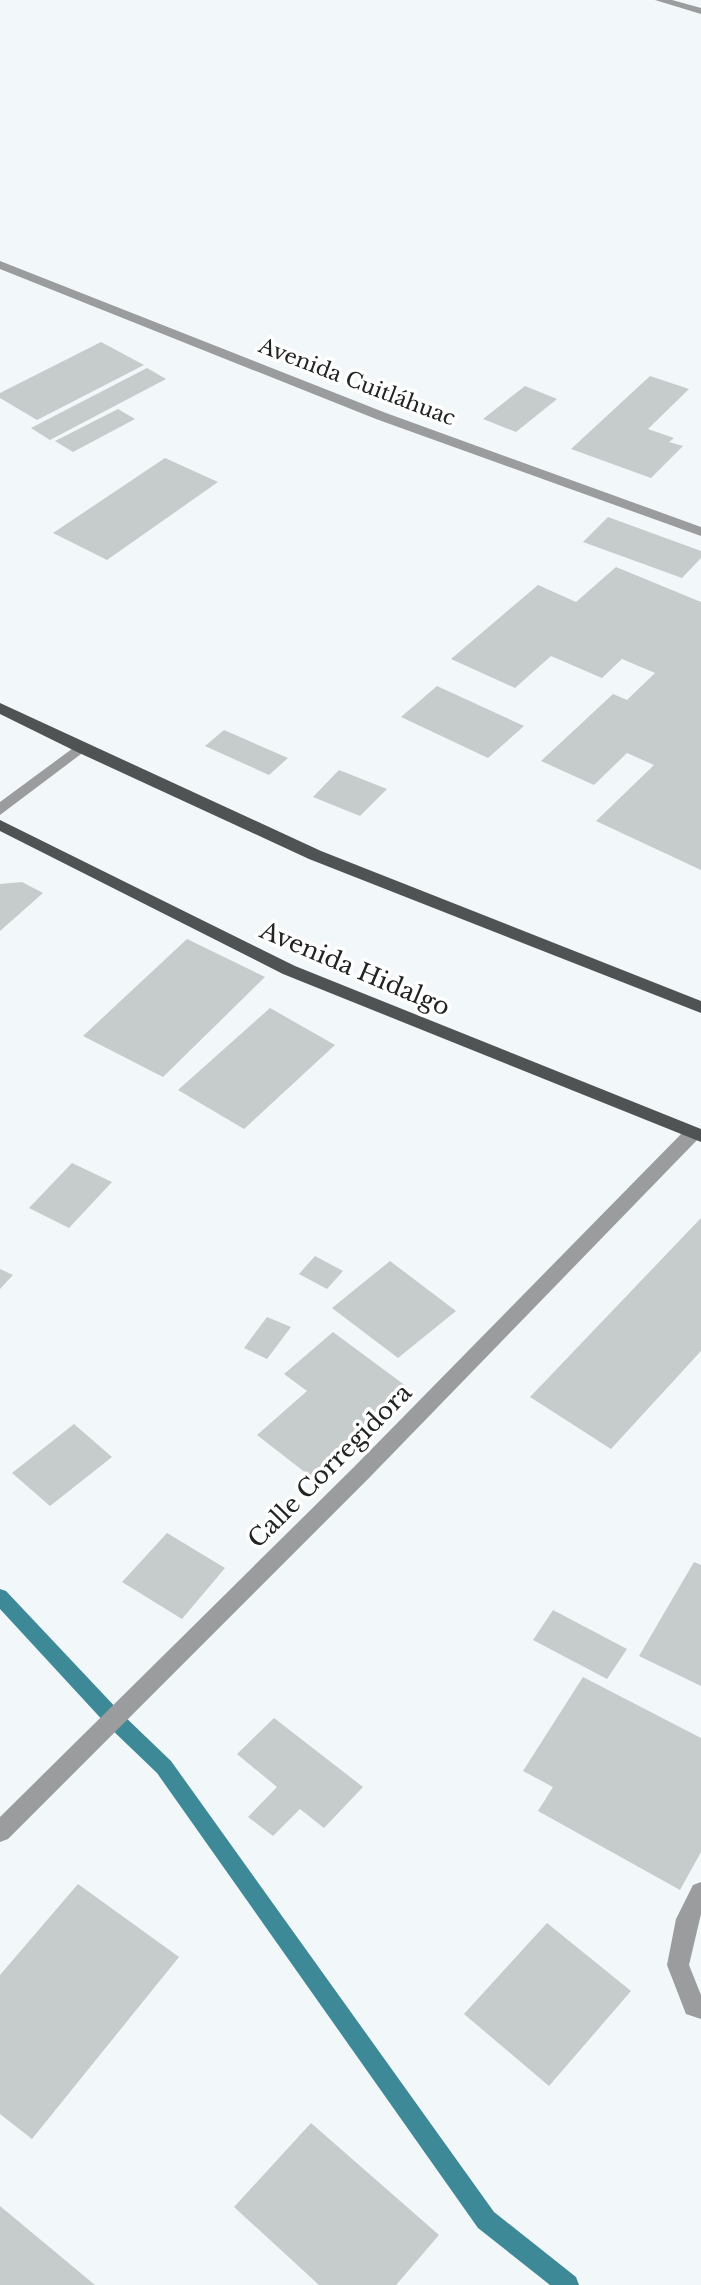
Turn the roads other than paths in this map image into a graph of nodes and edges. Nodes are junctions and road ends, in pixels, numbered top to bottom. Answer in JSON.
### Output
{"nodes":[{"id":1,"x":660,"y":0,"type":"edge"},
{"id":2,"x":701,"y":11,"type":"edge"},
{"id":3,"x":0,"y":265,"type":"edge"},
{"id":4,"x":701,"y":532,"type":"edge"},
{"id":5,"x":0,"y":708,"type":"edge"},
{"id":6,"x":80,"y":748,"type":"junction"},
{"id":7,"x":0,"y":810,"type":"edge"},
{"id":8,"x":0,"y":825,"type":"edge"},
{"id":9,"x":701,"y":1007,"type":"edge"},
{"id":10,"x":697,"y":1135,"type":"edge"},
{"id":11,"x":0,"y":1832,"type":"edge"},
{"id":12,"x":701,"y":1892,"type":"edge"},
{"id":13,"x":701,"y":2008,"type":"edge"}],
"edges":[{"from":1,"to":2,"type":"street"},
{"from":3,"to":4,"type":"street","name":"Avenida Cuitláhuac"},
{"from":5,"to":6,"type":"main road"},
{"from":6,"to":7,"type":"street"},
{"from":6,"to":9,"type":"main road"},
{"from":8,"to":10,"type":"main road","name":"Avenida Hidalgo"},
{"from":10,"to":11,"type":"street","name":"Calle Corregidora"},
{"from":12,"to":13,"type":"street"}]}
